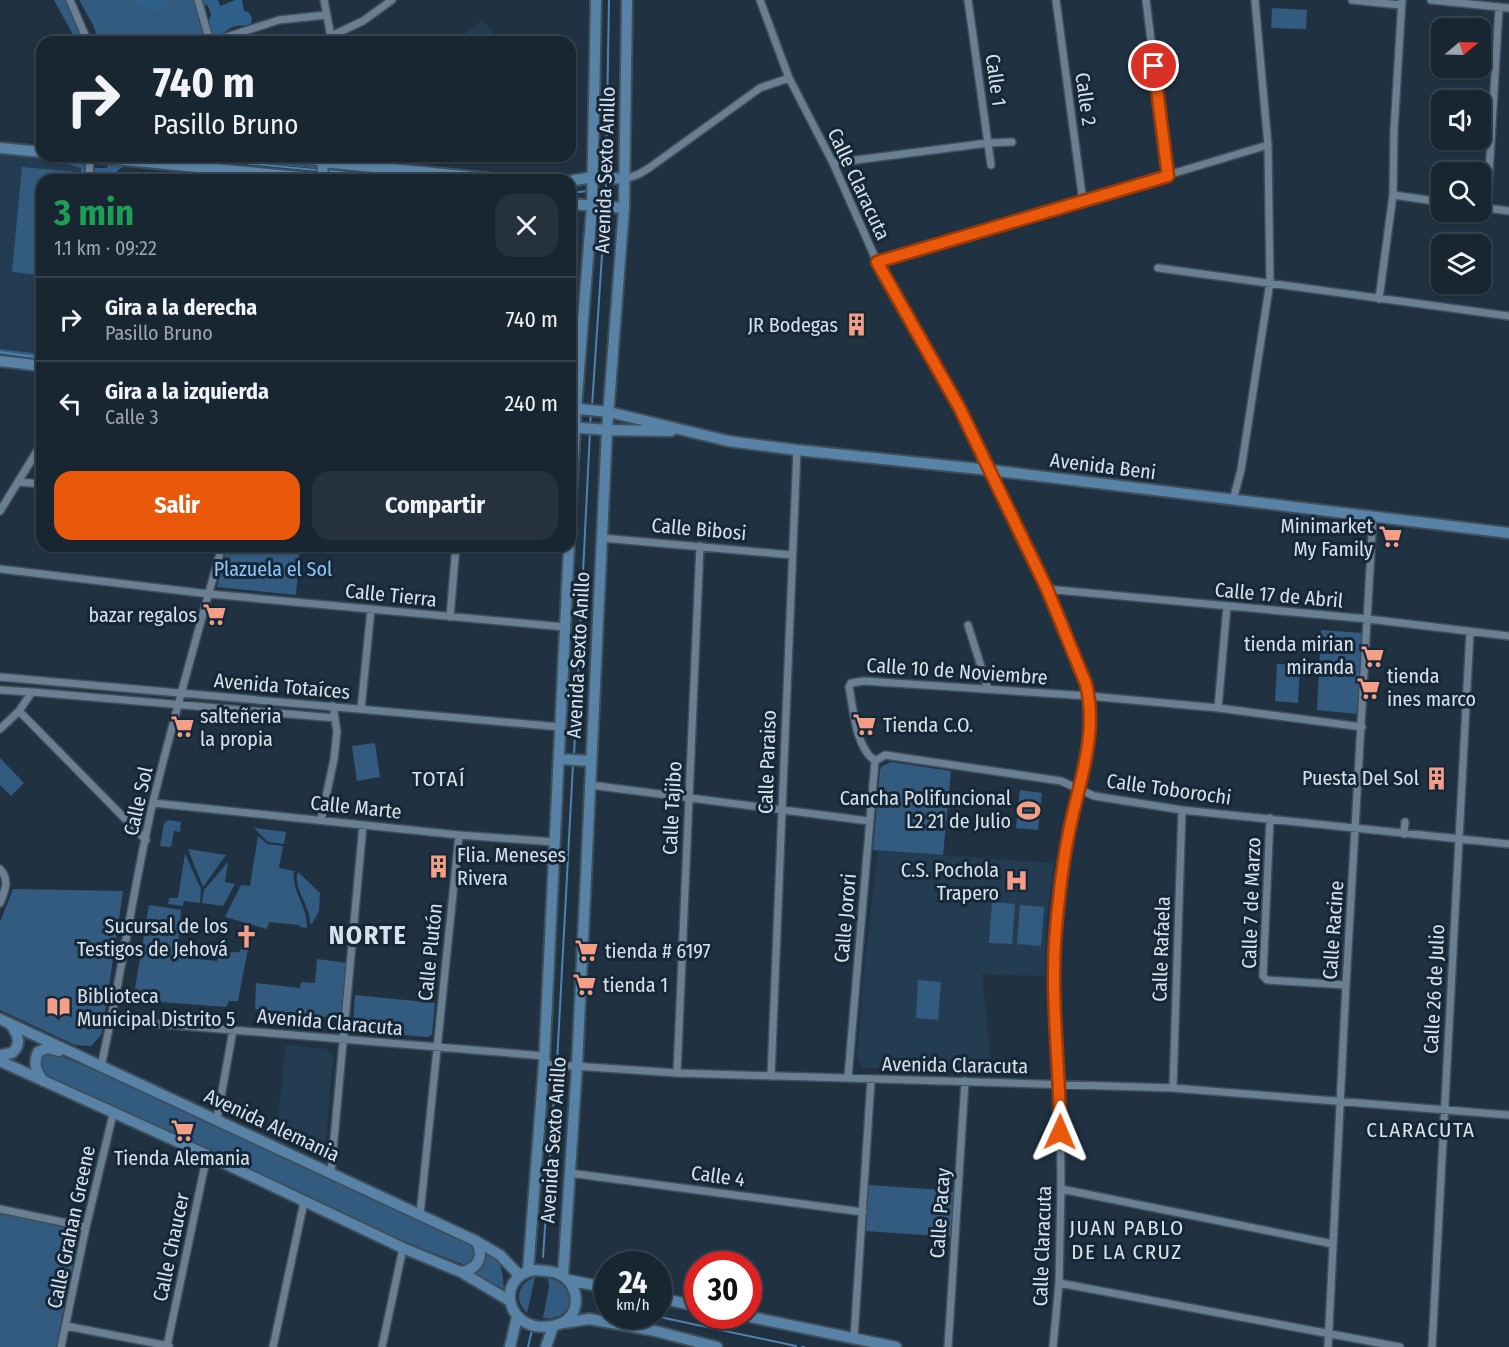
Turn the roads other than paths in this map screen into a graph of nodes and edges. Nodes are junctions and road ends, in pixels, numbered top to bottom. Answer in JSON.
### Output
{"nodes":[{"id":1,"x":69,"y":0,"type":"edge"},
{"id":2,"x":198,"y":0,"type":"edge"},
{"id":3,"x":324,"y":0,"type":"edge"},
{"id":4,"x":392,"y":0,"type":"edge"},
{"id":5,"x":596,"y":0,"type":"edge"},
{"id":6,"x":627,"y":0,"type":"edge"},
{"id":7,"x":760,"y":0,"type":"edge"},
{"id":8,"x":969,"y":0,"type":"edge"},
{"id":9,"x":1056,"y":0,"type":"edge"},
{"id":10,"x":1146,"y":0,"type":"edge"},
{"id":11,"x":1255,"y":0,"type":"edge"},
{"id":12,"x":1352,"y":0,"type":"edge"},
{"id":13,"x":1431,"y":0,"type":"edge"},
{"id":14,"x":1401,"y":2,"type":"edge"},
{"id":15,"x":1498,"y":8,"type":"junction"},
{"id":16,"x":1509,"y":8,"type":"edge"},
{"id":17,"x":326,"y":15,"type":"junction"},
{"id":18,"x":85,"y":36,"type":"edge"},
{"id":19,"x":208,"y":36,"type":"edge"},
{"id":20,"x":229,"y":36,"type":"edge"},
{"id":21,"x":330,"y":36,"type":"edge"},
{"id":22,"x":336,"y":36,"type":"edge"},
{"id":23,"x":789,"y":78,"type":"junction"},
{"id":24,"x":988,"y":142,"type":"junction"},
{"id":25,"x":1012,"y":142,"type":"dead end"},
{"id":26,"x":1268,"y":145,"type":"junction"},
{"id":27,"x":0,"y":148,"type":"edge"},
{"id":28,"x":36,"y":151,"type":"edge"},
{"id":29,"x":143,"y":162,"type":"edge"},
{"id":30,"x":323,"y":162,"type":"edge"},
{"id":31,"x":363,"y":162,"type":"edge"},
{"id":32,"x":1487,"y":162,"type":"edge"},
{"id":33,"x":833,"y":163,"type":"junction"},
{"id":34,"x":991,"y":165,"type":"dead end"},
{"id":35,"x":249,"y":174,"type":"edge"},
{"id":36,"x":322,"y":174,"type":"edge"},
{"id":37,"x":457,"y":174,"type":"edge"},
{"id":38,"x":1168,"y":176,"type":"junction"},
{"id":39,"x":597,"y":178,"type":"junction"},
{"id":40,"x":621,"y":179,"type":"junction"},
{"id":41,"x":576,"y":180,"type":"edge"},
{"id":42,"x":1393,"y":195,"type":"junction"},
{"id":43,"x":1431,"y":200,"type":"edge"},
{"id":44,"x":1083,"y":202,"type":"junction"},
{"id":45,"x":576,"y":205,"type":"edge"},
{"id":46,"x":596,"y":207,"type":"junction"},
{"id":47,"x":620,"y":208,"type":"junction"},
{"id":48,"x":1491,"y":209,"type":"edge"},
{"id":49,"x":1509,"y":211,"type":"edge"},
{"id":50,"x":877,"y":262,"type":"junction"},
{"id":51,"x":1158,"y":267,"type":"dead end"},
{"id":52,"x":1270,"y":282,"type":"junction"},
{"id":53,"x":1379,"y":299,"type":"junction"},
{"id":54,"x":1509,"y":316,"type":"edge"},
{"id":55,"x":0,"y":361,"type":"edge"},
{"id":56,"x":36,"y":365,"type":"edge"},
{"id":57,"x":576,"y":408,"type":"edge"},
{"id":58,"x":607,"y":412,"type":"junction"},
{"id":59,"x":576,"y":428,"type":"edge"},
{"id":60,"x":605,"y":430,"type":"junction"},
{"id":61,"x":693,"y":431,"type":"junction"},
{"id":62,"x":797,"y":450,"type":"junction"},
{"id":63,"x":36,"y":453,"type":"edge"},
{"id":64,"x":989,"y":470,"type":"junction"},
{"id":65,"x":19,"y":482,"type":"junction"},
{"id":66,"x":36,"y":483,"type":"edge"},
{"id":67,"x":1233,"y":500,"type":"junction"},
{"id":68,"x":0,"y":511,"type":"edge"},
{"id":69,"x":1373,"y":516,"type":"junction"},
{"id":70,"x":1509,"y":532,"type":"edge"},
{"id":71,"x":602,"y":538,"type":"junction"},
{"id":72,"x":700,"y":546,"type":"junction"},
{"id":73,"x":220,"y":552,"type":"edge"},
{"id":74,"x":455,"y":552,"type":"edge"},
{"id":75,"x":569,"y":552,"type":"edge"},
{"id":76,"x":792,"y":555,"type":"junction"},
{"id":77,"x":0,"y":569,"type":"edge"},
{"id":78,"x":1047,"y":589,"type":"junction"},
{"id":79,"x":209,"y":594,"type":"junction"},
{"id":80,"x":1227,"y":606,"type":"junction"},
{"id":81,"x":371,"y":609,"type":"junction"},
{"id":82,"x":450,"y":617,"type":"junction"},
{"id":83,"x":1368,"y":620,"type":"junction"},
{"id":84,"x":968,"y":625,"type":"dead end"},
{"id":85,"x":565,"y":627,"type":"junction"},
{"id":86,"x":1470,"y":632,"type":"junction"},
{"id":87,"x":1509,"y":636,"type":"edge"},
{"id":88,"x":0,"y":677,"type":"edge"},
{"id":89,"x":988,"y":689,"type":"junction"},
{"id":90,"x":0,"y":690,"type":"edge"},
{"id":91,"x":32,"y":692,"type":"junction"},
{"id":92,"x":181,"y":694,"type":"junction"},
{"id":93,"x":1089,"y":696,"type":"junction"},
{"id":94,"x":178,"y":705,"type":"junction"},
{"id":95,"x":333,"y":706,"type":"junction"},
{"id":96,"x":1218,"y":708,"type":"junction"},
{"id":97,"x":361,"y":709,"type":"junction"},
{"id":98,"x":19,"y":711,"type":"junction"},
{"id":99,"x":335,"y":718,"type":"junction"},
{"id":100,"x":560,"y":727,"type":"junction"},
{"id":101,"x":1362,"y":727,"type":"junction"},
{"id":102,"x":0,"y":729,"type":"edge"},
{"id":103,"x":563,"y":759,"type":"junction"},
{"id":104,"x":585,"y":760,"type":"junction"},
{"id":105,"x":875,"y":761,"type":"junction"},
{"id":106,"x":590,"y":785,"type":"junction"},
{"id":107,"x":1080,"y":790,"type":"junction"},
{"id":108,"x":689,"y":799,"type":"junction"},
{"id":109,"x":153,"y":803,"type":"junction"},
{"id":110,"x":1182,"y":810,"type":"junction"},
{"id":111,"x":781,"y":811,"type":"junction"},
{"id":112,"x":1270,"y":818,"type":"junction"},
{"id":113,"x":321,"y":820,"type":"junction"},
{"id":114,"x":869,"y":821,"type":"junction"},
{"id":115,"x":1405,"y":822,"type":"dead end"},
{"id":116,"x":363,"y":825,"type":"junction"},
{"id":117,"x":1356,"y":828,"type":"junction"},
{"id":118,"x":1404,"y":834,"type":"junction"},
{"id":119,"x":459,"y":835,"type":"junction"},
{"id":120,"x":146,"y":840,"type":"junction"},
{"id":121,"x":1459,"y":840,"type":"junction"},
{"id":122,"x":555,"y":842,"type":"junction"},
{"id":123,"x":1509,"y":844,"type":"edge"},
{"id":124,"x":0,"y":869,"type":"edge"},
{"id":125,"x":0,"y":903,"type":"edge"},
{"id":126,"x":1346,"y":985,"type":"junction"},
{"id":127,"x":112,"y":1020,"type":"junction"},
{"id":128,"x":5,"y":1022,"type":"edge"},
{"id":129,"x":232,"y":1030,"type":"junction"},
{"id":130,"x":344,"y":1039,"type":"junction"},
{"id":131,"x":437,"y":1047,"type":"junction"},
{"id":132,"x":0,"y":1054,"type":"edge"},
{"id":133,"x":85,"y":1058,"type":"junction"},
{"id":134,"x":544,"y":1060,"type":"junction"},
{"id":135,"x":0,"y":1061,"type":"edge"},
{"id":136,"x":101,"y":1066,"type":"junction"},
{"id":137,"x":577,"y":1066,"type":"junction"},
{"id":138,"x":677,"y":1073,"type":"junction"},
{"id":139,"x":771,"y":1076,"type":"junction"},
{"id":140,"x":849,"y":1077,"type":"junction"},
{"id":141,"x":871,"y":1080,"type":"junction"},
{"id":142,"x":964,"y":1081,"type":"junction"},
{"id":143,"x":44,"y":1082,"type":"junction"},
{"id":144,"x":1060,"y":1083,"type":"junction"},
{"id":145,"x":1173,"y":1088,"type":"junction"},
{"id":146,"x":1341,"y":1103,"type":"junction"},
{"id":147,"x":1445,"y":1110,"type":"junction"},
{"id":148,"x":113,"y":1114,"type":"junction"},
{"id":149,"x":1509,"y":1116,"type":"edge"},
{"id":150,"x":217,"y":1119,"type":"junction"},
{"id":151,"x":207,"y":1155,"type":"junction"},
{"id":152,"x":331,"y":1172,"type":"junction"},
{"id":153,"x":569,"y":1173,"type":"junction"},
{"id":154,"x":1061,"y":1189,"type":"junction"},
{"id":155,"x":304,"y":1202,"type":"junction"},
{"id":156,"x":0,"y":1209,"type":"edge"},
{"id":157,"x":863,"y":1212,"type":"junction"},
{"id":158,"x":420,"y":1215,"type":"junction"},
{"id":159,"x":86,"y":1227,"type":"junction"},
{"id":160,"x":476,"y":1240,"type":"junction"},
{"id":161,"x":1333,"y":1244,"type":"junction"},
{"id":162,"x":403,"y":1248,"type":"junction"},
{"id":163,"x":461,"y":1272,"type":"junction"},
{"id":164,"x":524,"y":1274,"type":"junction"},
{"id":165,"x":566,"y":1278,"type":"junction"},
{"id":166,"x":1059,"y":1283,"type":"junction"},
{"id":167,"x":594,"y":1285,"type":"edge"},
{"id":168,"x":510,"y":1300,"type":"junction"},
{"id":169,"x":517,"y":1317,"type":"junction"},
{"id":170,"x":762,"y":1319,"type":"edge"},
{"id":171,"x":558,"y":1324,"type":"junction"},
{"id":172,"x":66,"y":1326,"type":"junction"},
{"id":173,"x":1329,"y":1333,"type":"junction"},
{"id":174,"x":854,"y":1338,"type":"junction"},
{"id":175,"x":62,"y":1347,"type":"edge"},
{"id":176,"x":169,"y":1347,"type":"edge"},
{"id":177,"x":273,"y":1347,"type":"edge"},
{"id":178,"x":382,"y":1347,"type":"edge"},
{"id":179,"x":510,"y":1347,"type":"edge"},
{"id":180,"x":546,"y":1347,"type":"edge"},
{"id":181,"x":717,"y":1347,"type":"edge"},
{"id":182,"x":896,"y":1347,"type":"edge"},
{"id":183,"x":948,"y":1347,"type":"edge"},
{"id":184,"x":1053,"y":1347,"type":"edge"},
{"id":185,"x":1328,"y":1347,"type":"edge"},
{"id":186,"x":1400,"y":1347,"type":"edge"},
{"id":187,"x":1432,"y":1347,"type":"edge"}],
"edges":[{"from":1,"to":18,"type":"street"},
{"from":2,"to":19,"type":"street"},
{"from":3,"to":17,"type":"street"},
{"from":4,"to":22,"type":"street"},
{"from":5,"to":39,"type":"main road","name":"Avenida Sexto Anillo"},
{"from":6,"to":40,"type":"main road","name":"Avenida Sexto Anillo"},
{"from":7,"to":23,"type":"street","name":"Calle Claracuta"},
{"from":8,"to":24,"type":"street","name":"Calle 1"},
{"from":9,"to":44,"type":"street","name":"Calle 2"},
{"from":10,"to":38,"type":"street"},
{"from":11,"to":26,"type":"street"},
{"from":12,"to":14,"type":"street"},
{"from":13,"to":15,"type":"street"},
{"from":14,"to":42,"type":"street"},
{"from":15,"to":16,"type":"street"},
{"from":15,"to":32,"type":"street"},
{"from":17,"to":20,"type":"street"},
{"from":17,"to":21,"type":"street"},
{"from":23,"to":33,"type":"street","name":"Calle Claracuta"},
{"from":23,"to":40,"type":"street"},
{"from":24,"to":25,"type":"street"},
{"from":24,"to":33,"type":"street"},
{"from":24,"to":34,"type":"street","name":"Calle 1"},
{"from":26,"to":38,"type":"street"},
{"from":26,"to":52,"type":"street"},
{"from":27,"to":28,"type":"main road"},
{"from":29,"to":35,"type":"main road"},
{"from":30,"to":36,"type":"main road"},
{"from":31,"to":37,"type":"main road"},
{"from":33,"to":50,"type":"street","name":"Calle Claracuta"},
{"from":38,"to":44,"type":"street"},
{"from":39,"to":40,"type":"main road"},
{"from":39,"to":41,"type":"main road"},
{"from":39,"to":46,"type":"main road","name":"Avenida Sexto Anillo"},
{"from":40,"to":47,"type":"main road","name":"Avenida Sexto Anillo"},
{"from":42,"to":43,"type":"street"},
{"from":42,"to":53,"type":"street"},
{"from":44,"to":50,"type":"street"},
{"from":45,"to":46,"type":"main road"},
{"from":46,"to":47,"type":"main road"},
{"from":46,"to":57,"type":"main road","name":"Avenida Sexto Anillo"},
{"from":47,"to":58,"type":"main road","name":"Avenida Sexto Anillo"},
{"from":48,"to":49,"type":"street"},
{"from":50,"to":64,"type":"street","name":"Calle Claracuta"},
{"from":51,"to":52,"type":"street"},
{"from":52,"to":53,"type":"street"},
{"from":52,"to":67,"type":"street"},
{"from":53,"to":54,"type":"street"},
{"from":55,"to":56,"type":"main road"},
{"from":57,"to":58,"type":"main road","name":"Avenida Beni"},
{"from":58,"to":60,"type":"main road","name":"Avenida Sexto Anillo"},
{"from":58,"to":61,"type":"main road","name":"Avenida Beni"},
{"from":59,"to":60,"type":"main road","name":"Avenida Beni"},
{"from":60,"to":61,"type":"main road","name":"Avenida Beni"},
{"from":60,"to":71,"type":"main road","name":"Avenida Sexto Anillo"},
{"from":61,"to":62,"type":"main road","name":"Avenida Beni"},
{"from":62,"to":64,"type":"main road","name":"Avenida Beni"},
{"from":62,"to":76,"type":"street","name":"Calle Paraiso"},
{"from":63,"to":65,"type":"street"},
{"from":64,"to":67,"type":"main road","name":"Avenida Beni"},
{"from":64,"to":78,"type":"street","name":"Calle Claracuta"},
{"from":65,"to":66,"type":"street"},
{"from":65,"to":68,"type":"street"},
{"from":67,"to":69,"type":"main road","name":"Avenida Beni"},
{"from":69,"to":70,"type":"main road","name":"Avenida Beni"},
{"from":69,"to":83,"type":"street","name":"Calle Racine"},
{"from":71,"to":72,"type":"street","name":"Calle Bibosi"},
{"from":71,"to":104,"type":"main road","name":"Avenida Sexto Anillo"},
{"from":72,"to":76,"type":"street","name":"Calle Bibosi"},
{"from":72,"to":108,"type":"street","name":"Calle Tajibo"},
{"from":73,"to":79,"type":"street","name":"Calle Sol"},
{"from":74,"to":82,"type":"street"},
{"from":75,"to":85,"type":"main road","name":"Avenida Sexto Anillo"},
{"from":76,"to":111,"type":"street","name":"Calle Paraiso"},
{"from":77,"to":79,"type":"street","name":"Calle Tierra"},
{"from":78,"to":80,"type":"street","name":"Calle 17 de Abril"},
{"from":78,"to":93,"type":"street","name":"Calle Claracuta"},
{"from":79,"to":81,"type":"street","name":"Calle Tierra"},
{"from":79,"to":92,"type":"street","name":"Calle Sol"},
{"from":80,"to":83,"type":"street","name":"Calle 17 de Abril"},
{"from":80,"to":96,"type":"street"},
{"from":81,"to":82,"type":"street","name":"Calle Tierra"},
{"from":81,"to":97,"type":"street"},
{"from":82,"to":85,"type":"street","name":"Calle Tierra"},
{"from":83,"to":86,"type":"street","name":"Calle 17 de Abril"},
{"from":83,"to":101,"type":"street","name":"Calle Racine"},
{"from":84,"to":89,"type":"street"},
{"from":85,"to":100,"type":"main road","name":"Avenida Sexto Anillo"},
{"from":86,"to":87,"type":"street","name":"Calle 17 de Abril"},
{"from":86,"to":121,"type":"street","name":"Calle 26 de Julio"},
{"from":88,"to":92,"type":"street","name":"Avenida Totaíces"},
{"from":89,"to":93,"type":"street","name":"Calle 10 de Noviembre"},
{"from":89,"to":105,"type":"street","name":"Calle 10 de Noviembre"},
{"from":90,"to":91,"type":"street"},
{"from":91,"to":94,"type":"street"},
{"from":91,"to":98,"type":"street"},
{"from":92,"to":94,"type":"street","name":"Calle Sol"},
{"from":92,"to":95,"type":"street","name":"Avenida Totaíces"},
{"from":93,"to":96,"type":"street","name":"Calle 10 de Noviembre"},
{"from":93,"to":107,"type":"street","name":"Calle Claracuta"},
{"from":94,"to":99,"type":"street"},
{"from":94,"to":109,"type":"street","name":"Calle Sol"},
{"from":95,"to":97,"type":"street","name":"Avenida Totaíces"},
{"from":95,"to":99,"type":"street"},
{"from":96,"to":101,"type":"street","name":"Calle 10 de Noviembre"},
{"from":97,"to":100,"type":"street","name":"Avenida Totaíces"},
{"from":98,"to":102,"type":"street"},
{"from":98,"to":120,"type":"street"},
{"from":99,"to":113,"type":"street"},
{"from":100,"to":103,"type":"main road","name":"Avenida Sexto Anillo"},
{"from":101,"to":117,"type":"street","name":"Calle Racine"},
{"from":103,"to":104,"type":"main road"},
{"from":103,"to":122,"type":"main road","name":"Avenida Sexto Anillo"},
{"from":104,"to":106,"type":"main road","name":"Avenida Sexto Anillo"},
{"from":105,"to":107,"type":"street","name":"Calle Toborochi"},
{"from":105,"to":114,"type":"street","name":"Calle Jorori"},
{"from":106,"to":108,"type":"street"},
{"from":106,"to":137,"type":"main road","name":"Avenida Sexto Anillo"},
{"from":107,"to":110,"type":"street","name":"Calle Toborochi"},
{"from":107,"to":144,"type":"street","name":"Calle Claracuta"},
{"from":108,"to":111,"type":"street"},
{"from":108,"to":138,"type":"street","name":"Calle Tajibo"},
{"from":109,"to":113,"type":"street","name":"Calle Marte"},
{"from":109,"to":120,"type":"street","name":"Calle Sol"},
{"from":110,"to":112,"type":"street","name":"Calle Toborochi"},
{"from":110,"to":145,"type":"street","name":"Calle Rafaela"},
{"from":111,"to":114,"type":"street"},
{"from":111,"to":139,"type":"street","name":"Calle Paraiso"},
{"from":112,"to":117,"type":"street","name":"Calle Toborochi"},
{"from":112,"to":126,"type":"street","name":"Calle 7 de Marzo"},
{"from":113,"to":116,"type":"street","name":"Calle Marte"},
{"from":114,"to":140,"type":"street","name":"Calle Jorori"},
{"from":115,"to":118,"type":"street"},
{"from":116,"to":119,"type":"street","name":"Calle Marte"},
{"from":116,"to":130,"type":"street"},
{"from":117,"to":118,"type":"street","name":"Calle Toborochi"},
{"from":117,"to":126,"type":"street","name":"Calle Racine"},
{"from":118,"to":121,"type":"street","name":"Calle Toborochi"},
{"from":119,"to":122,"type":"street","name":"Calle Marte"},
{"from":119,"to":131,"type":"street","name":"Calle Plutón"},
{"from":120,"to":127,"type":"street","name":"Calle Sol"},
{"from":121,"to":123,"type":"street","name":"Calle Toborochi"},
{"from":121,"to":147,"type":"street","name":"Calle 26 de Julio"},
{"from":122,"to":134,"type":"main road","name":"Avenida Sexto Anillo"},
{"from":124,"to":125,"type":"street"},
{"from":126,"to":146,"type":"street","name":"Calle Racine"},
{"from":127,"to":129,"type":"street","name":"Avenida Claracuta"},
{"from":127,"to":136,"type":"street","name":"Calle Sol"},
{"from":128,"to":132,"type":"main road"},
{"from":128,"to":133,"type":"main road","name":"Avenida Alemania"},
{"from":129,"to":130,"type":"street","name":"Avenida Claracuta"},
{"from":129,"to":150,"type":"street"},
{"from":130,"to":131,"type":"street","name":"Avenida Claracuta"},
{"from":130,"to":152,"type":"street"},
{"from":131,"to":134,"type":"street","name":"Avenida Claracuta"},
{"from":131,"to":158,"type":"street","name":"Calle Plutón"},
{"from":133,"to":136,"type":"main road","name":"Avenida Alemania"},
{"from":133,"to":143,"type":"main road"},
{"from":134,"to":137,"type":"street","name":"Avenida Claracuta"},
{"from":134,"to":164,"type":"main road","name":"Avenida Sexto Anillo"},
{"from":135,"to":143,"type":"main road"},
{"from":136,"to":150,"type":"main road","name":"Avenida Alemania"},
{"from":137,"to":138,"type":"street","name":"Avenida Claracuta"},
{"from":137,"to":153,"type":"main road","name":"Avenida Sexto Anillo"},
{"from":138,"to":139,"type":"street","name":"Avenida Claracuta"},
{"from":139,"to":140,"type":"street","name":"Avenida Claracuta"},
{"from":140,"to":141,"type":"street","name":"Avenida Claracuta"},
{"from":141,"to":142,"type":"street","name":"Avenida Claracuta"},
{"from":141,"to":157,"type":"street"},
{"from":142,"to":144,"type":"street","name":"Avenida Claracuta"},
{"from":142,"to":183,"type":"street","name":"Calle Pacay"},
{"from":143,"to":148,"type":"main road"},
{"from":144,"to":145,"type":"street","name":"Avenida Claracuta"},
{"from":144,"to":154,"type":"street","name":"Calle Claracuta"},
{"from":145,"to":146,"type":"street","name":"Avenida Claracuta"},
{"from":146,"to":147,"type":"street","name":"Avenida Claracuta"},
{"from":146,"to":161,"type":"street","name":"Calle Racine"},
{"from":147,"to":149,"type":"street","name":"Avenida Claracuta"},
{"from":147,"to":187,"type":"street","name":"Calle 26 de Julio"},
{"from":148,"to":151,"type":"main road"},
{"from":148,"to":159,"type":"street","name":"Calle Grahan Greene"},
{"from":150,"to":152,"type":"main road","name":"Avenida Alemania"},
{"from":151,"to":155,"type":"main road"},
{"from":151,"to":176,"type":"street","name":"Calle Chaucer"},
{"from":152,"to":158,"type":"main road","name":"Avenida Alemania"},
{"from":153,"to":157,"type":"street","name":"Calle 4"},
{"from":153,"to":165,"type":"main road","name":"Avenida Sexto Anillo"},
{"from":154,"to":161,"type":"street"},
{"from":154,"to":166,"type":"street","name":"Calle Claracuta"},
{"from":155,"to":162,"type":"main road"},
{"from":155,"to":177,"type":"street"},
{"from":156,"to":159,"type":"street"},
{"from":157,"to":174,"type":"street"},
{"from":158,"to":160,"type":"main road","name":"Avenida Alemania"},
{"from":159,"to":172,"type":"street","name":"Calle Grahan Greene"},
{"from":160,"to":163,"type":"main road"},
{"from":160,"to":164,"type":"main road","name":"Avenida Alemania"},
{"from":161,"to":173,"type":"street","name":"Calle Racine"},
{"from":162,"to":163,"type":"main road"},
{"from":162,"to":178,"type":"street"},
{"from":163,"to":168,"type":"main road"},
{"from":164,"to":165,"type":"main road"},
{"from":164,"to":168,"type":"main road"},
{"from":165,"to":167,"type":"main road"},
{"from":165,"to":171,"type":"main road"},
{"from":166,"to":173,"type":"street"},
{"from":166,"to":184,"type":"street","name":"Calle Claracuta"},
{"from":168,"to":169,"type":"main road"},
{"from":169,"to":171,"type":"main road"},
{"from":169,"to":179,"type":"main road"},
{"from":170,"to":174,"type":"main road"},
{"from":171,"to":180,"type":"main road"},
{"from":171,"to":181,"type":"main road"},
{"from":172,"to":175,"type":"street","name":"Calle Grahan Greene"},
{"from":172,"to":176,"type":"street"},
{"from":173,"to":185,"type":"street","name":"Calle Racine"},
{"from":173,"to":186,"type":"street"},
{"from":174,"to":182,"type":"main road"}]}
